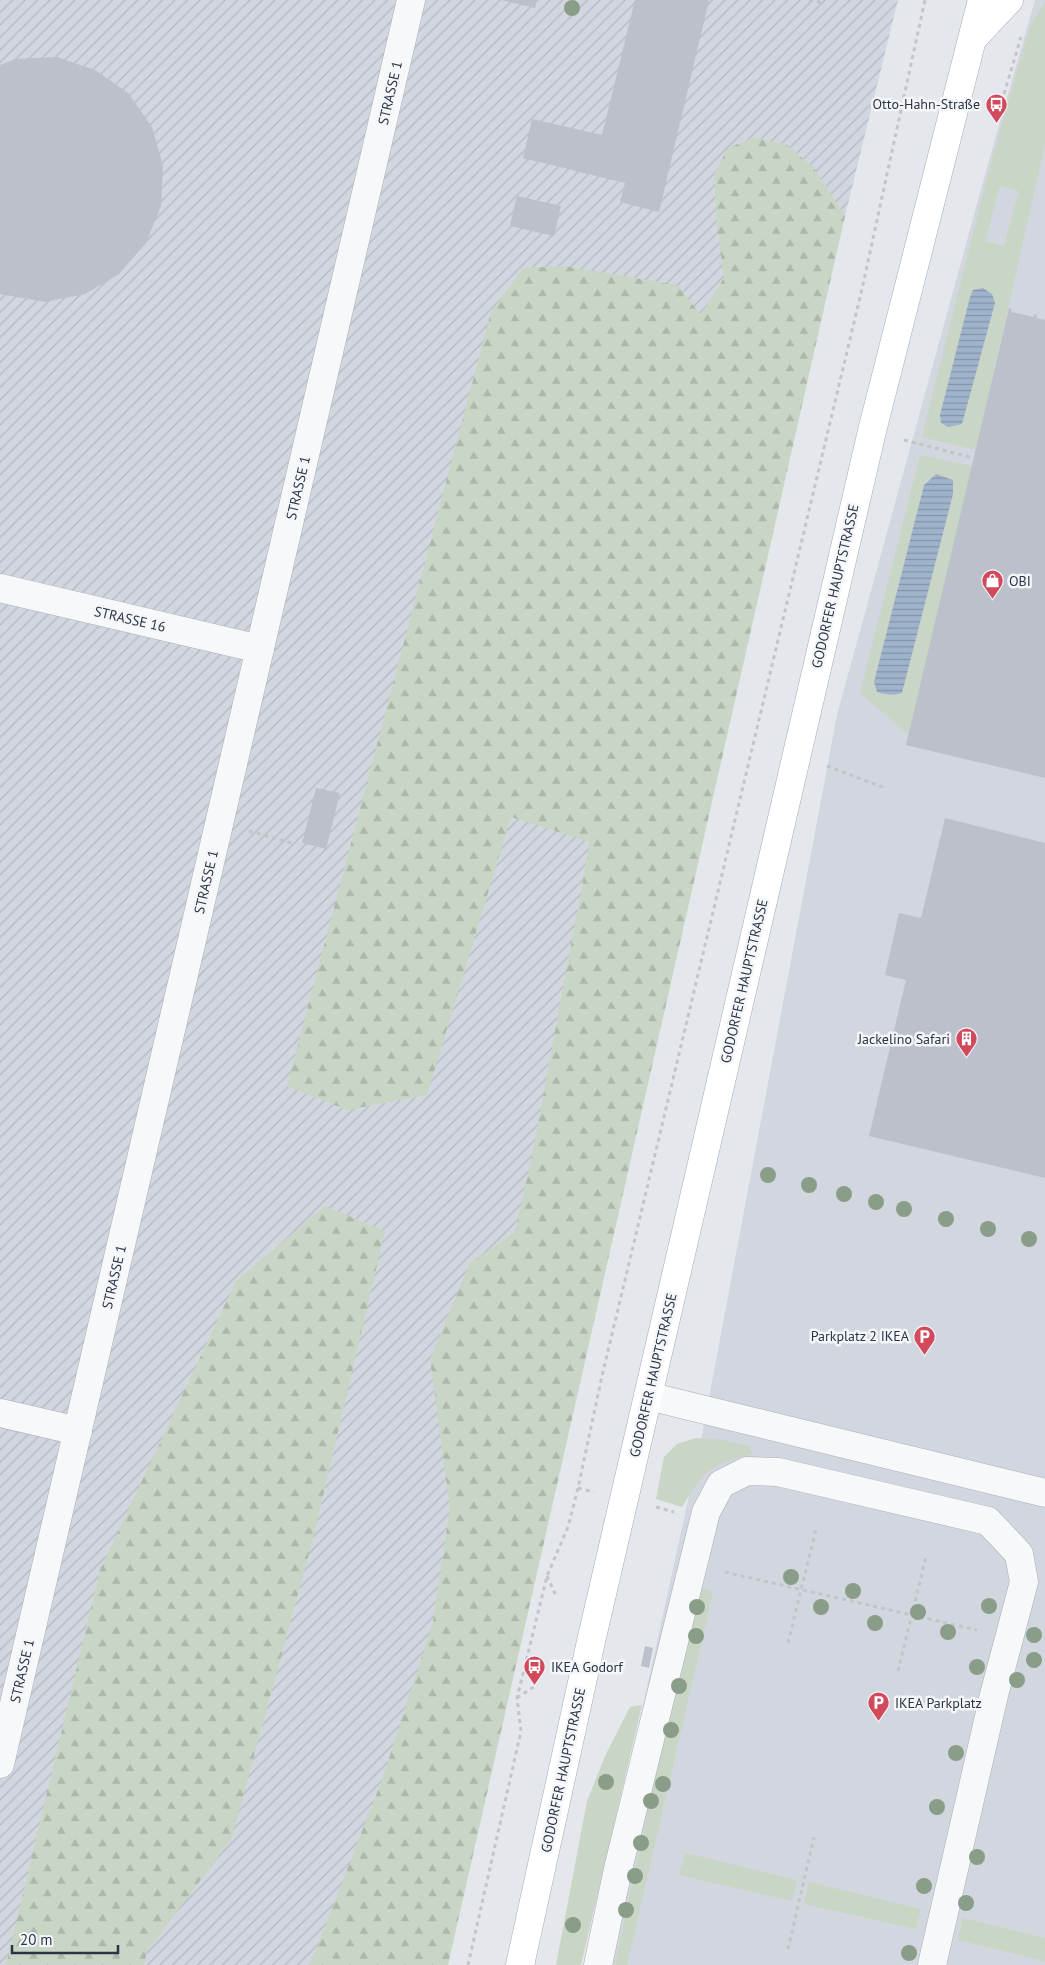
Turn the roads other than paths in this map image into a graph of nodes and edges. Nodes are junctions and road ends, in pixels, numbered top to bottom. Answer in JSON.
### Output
{"nodes":[{"id":1,"x":411,"y":0,"type":"edge"},
{"id":2,"x":982,"y":0,"type":"edge"},
{"id":3,"x":1009,"y":0,"type":"edge"},
{"id":4,"x":973,"y":38,"type":"junction"},
{"id":5,"x":0,"y":588,"type":"edge"},
{"id":6,"x":260,"y":649,"type":"junction"},
{"id":7,"x":648,"y":1396,"type":"junction"},
{"id":8,"x":0,"y":1413,"type":"edge"},
{"id":9,"x":78,"y":1431,"type":"junction"},
{"id":10,"x":1045,"y":1492,"type":"edge"},
{"id":11,"x":0,"y":1764,"type":"edge"},
{"id":12,"x":520,"y":1965,"type":"edge"},
{"id":13,"x":598,"y":1965,"type":"edge"},
{"id":14,"x":932,"y":1965,"type":"edge"}],
"edges":[{"from":1,"to":6,"type":"lane","name":"STRASSE 1"},
{"from":2,"to":4,"type":"main road","name":"GODORFER HAUPTSTRASSE"},
{"from":3,"to":4,"type":"main road"},
{"from":4,"to":7,"type":"main road","name":"GODORFER HAUPTSTRASSE"},
{"from":5,"to":6,"type":"lane","name":"STRASSE 16"},
{"from":6,"to":9,"type":"lane","name":"STRASSE 1"},
{"from":7,"to":10,"type":"lane"},
{"from":7,"to":12,"type":"main road","name":"GODORFER HAUPTSTRASSE"},
{"from":8,"to":9,"type":"lane"},
{"from":9,"to":11,"type":"lane","name":"STRASSE 1"},
{"from":13,"to":14,"type":"lane"}]}
